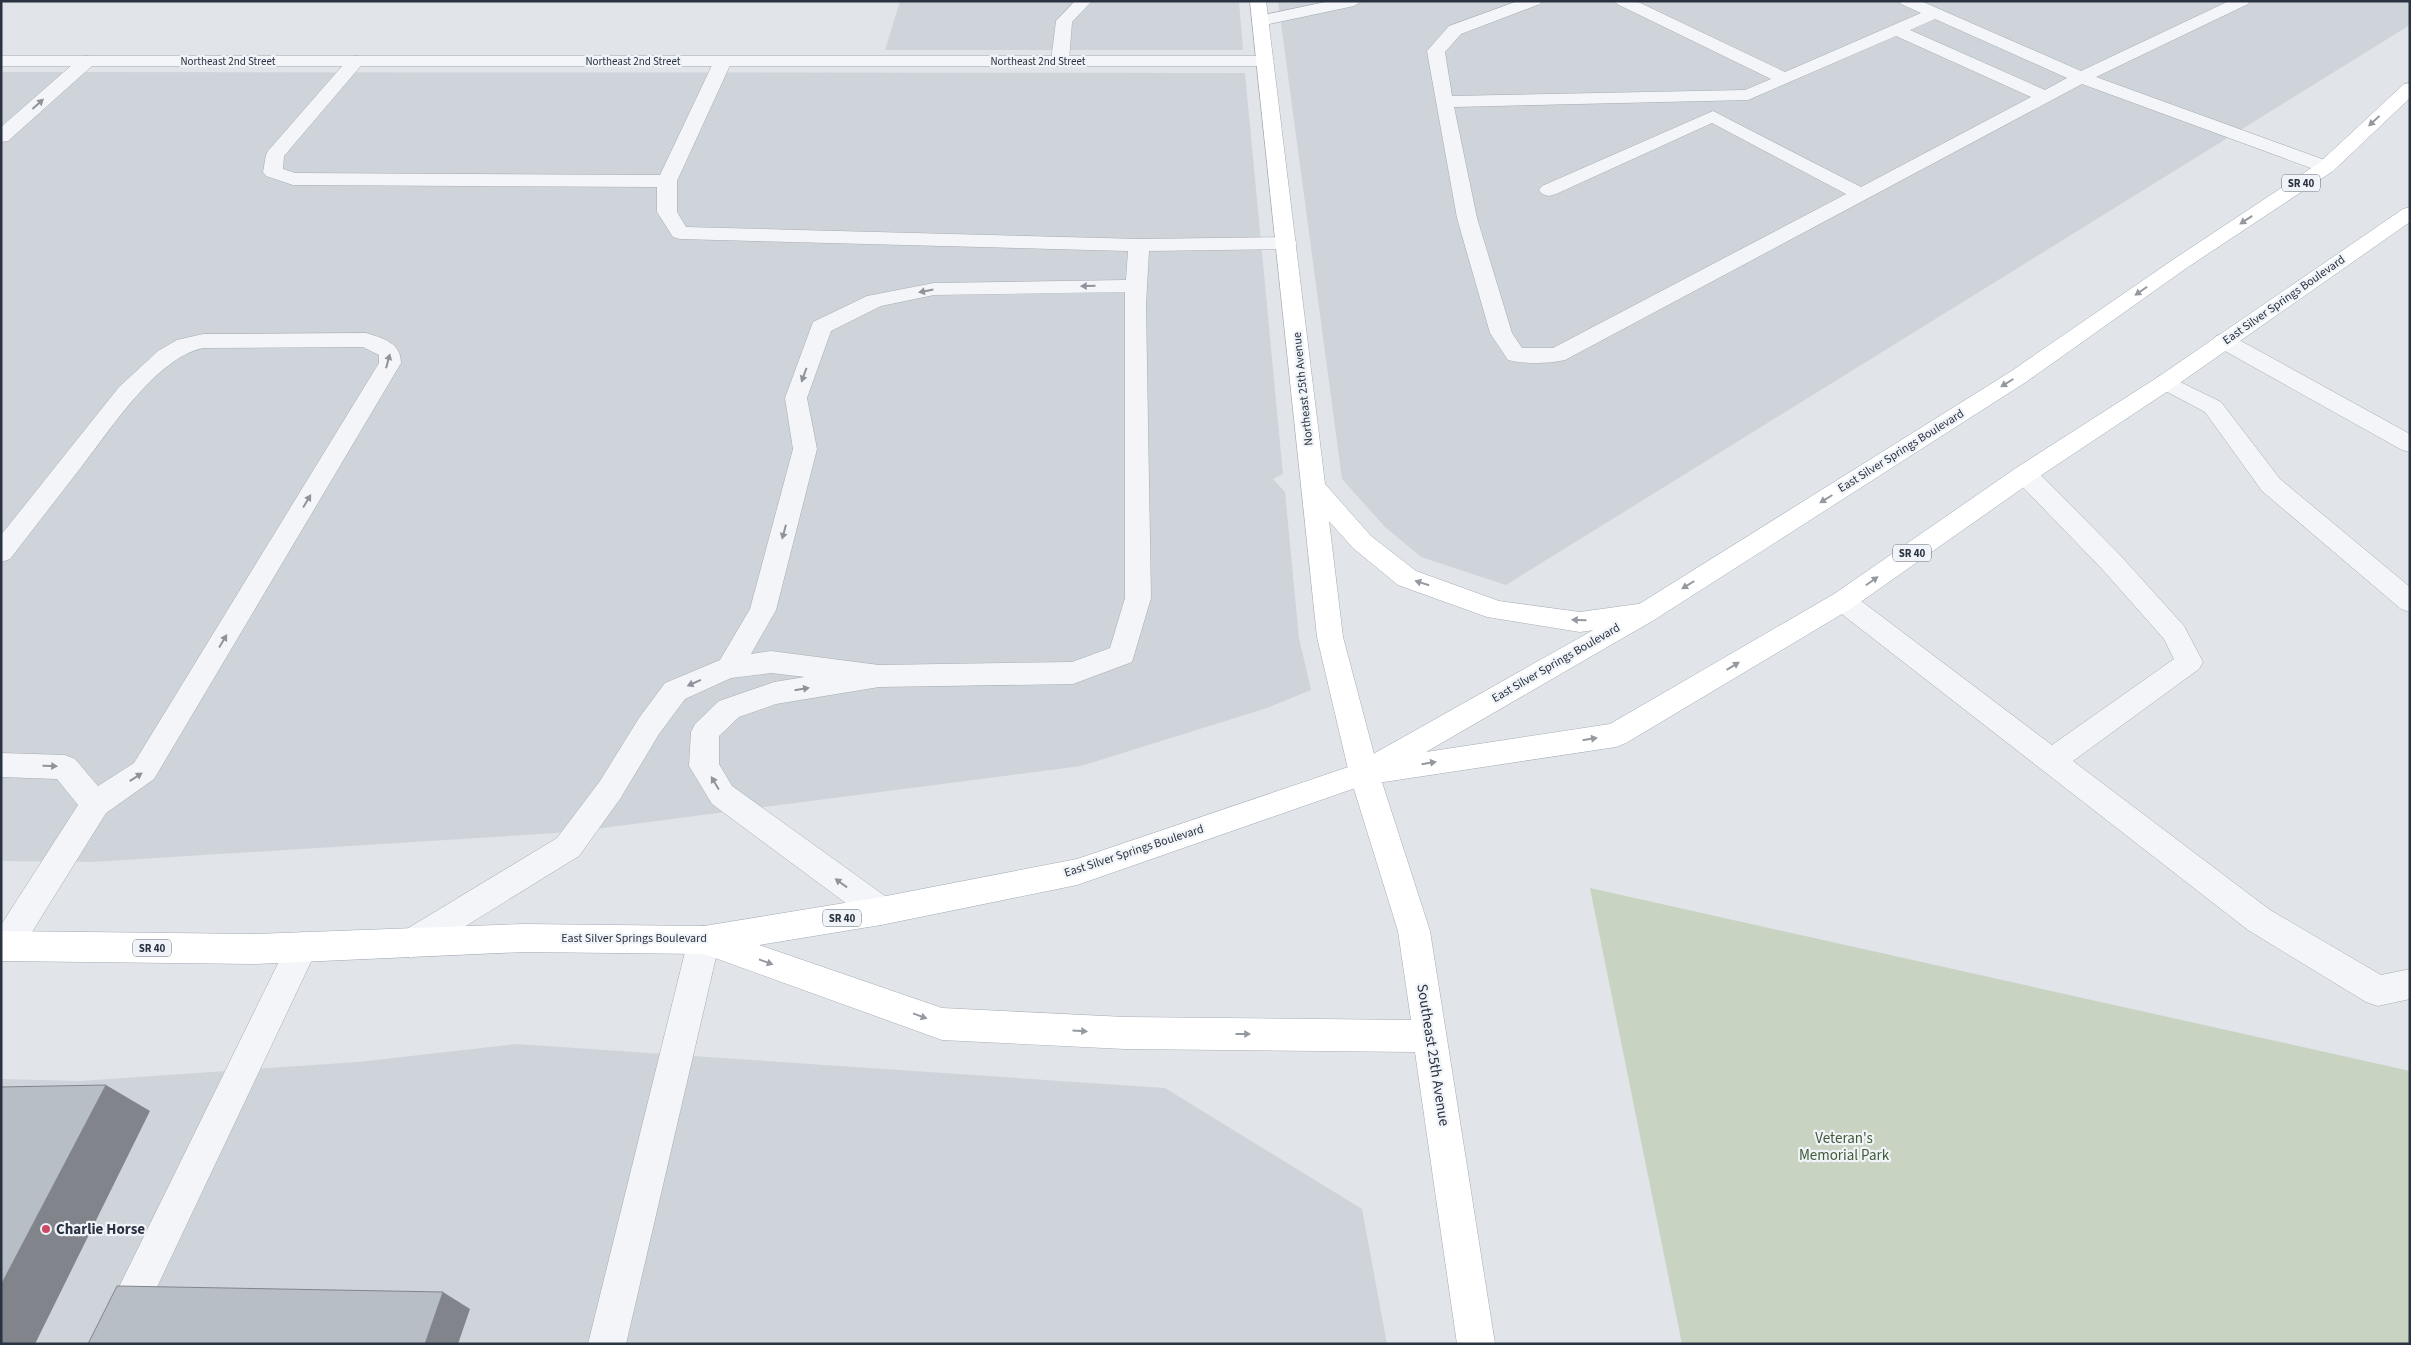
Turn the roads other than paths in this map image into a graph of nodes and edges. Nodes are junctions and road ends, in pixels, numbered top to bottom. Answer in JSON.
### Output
{"nodes":[{"id":1,"x":1084,"y":1,"type":"edge"},
{"id":2,"x":1258,"y":1,"type":"edge"},
{"id":3,"x":1354,"y":1,"type":"edge"},
{"id":4,"x":1534,"y":1,"type":"edge"},
{"id":5,"x":1623,"y":1,"type":"edge"},
{"id":6,"x":1907,"y":1,"type":"edge"},
{"id":7,"x":2242,"y":1,"type":"edge"},
{"id":8,"x":1935,"y":13,"type":"junction"},
{"id":9,"x":1260,"y":21,"type":"junction"},
{"id":10,"x":1896,"y":30,"type":"junction"},
{"id":11,"x":1,"y":61,"type":"edge"},
{"id":12,"x":87,"y":61,"type":"junction"},
{"id":13,"x":356,"y":61,"type":"junction"},
{"id":14,"x":723,"y":61,"type":"junction"},
{"id":15,"x":1060,"y":62,"type":"junction"},
{"id":16,"x":1265,"y":62,"type":"junction"},
{"id":17,"x":2082,"y":78,"type":"junction"},
{"id":18,"x":1785,"y":79,"type":"junction"},
{"id":19,"x":2410,"y":88,"type":"edge"},
{"id":20,"x":1708,"y":95,"type":"junction"},
{"id":21,"x":2045,"y":97,"type":"junction"},
{"id":22,"x":1444,"y":102,"type":"junction"},
{"id":23,"x":1713,"y":116,"type":"junction"},
{"id":24,"x":1,"y":137,"type":"edge"},
{"id":25,"x":2326,"y":167,"type":"junction"},
{"id":26,"x":667,"y":181,"type":"junction"},
{"id":27,"x":1549,"y":190,"type":"dead end"},
{"id":28,"x":1860,"y":194,"type":"junction"},
{"id":29,"x":2410,"y":213,"type":"edge"},
{"id":30,"x":1287,"y":243,"type":"junction"},
{"id":31,"x":1139,"y":245,"type":"junction"},
{"id":32,"x":1137,"y":286,"type":"junction"},
{"id":33,"x":2224,"y":341,"type":"junction"},
{"id":34,"x":2166,"y":382,"type":"junction"},
{"id":35,"x":2410,"y":444,"type":"edge"},
{"id":36,"x":2025,"y":474,"type":"junction"},
{"id":37,"x":1313,"y":486,"type":"junction"},
{"id":38,"x":1,"y":553,"type":"edge"},
{"id":39,"x":1843,"y":601,"type":"junction"},
{"id":40,"x":2410,"y":602,"type":"edge"},
{"id":41,"x":1644,"y":613,"type":"junction"},
{"id":42,"x":730,"y":667,"type":"junction"},
{"id":43,"x":879,"y":676,"type":"junction"},
{"id":44,"x":2052,"y":761,"type":"junction"},
{"id":45,"x":1,"y":765,"type":"edge"},
{"id":46,"x":1364,"y":773,"type":"junction"},
{"id":47,"x":95,"y":804,"type":"junction"},
{"id":48,"x":881,"y":911,"type":"junction"},
{"id":49,"x":704,"y":940,"type":"junction"},
{"id":50,"x":411,"y":943,"type":"junction"},
{"id":51,"x":4,"y":946,"type":"edge"},
{"id":52,"x":302,"y":947,"type":"junction"},
{"id":53,"x":2410,"y":984,"type":"edge"},
{"id":54,"x":1431,"y":1036,"type":"junction"},
{"id":55,"x":110,"y":1344,"type":"edge"},
{"id":56,"x":608,"y":1344,"type":"edge"},
{"id":57,"x":1476,"y":1344,"type":"edge"}],
"edges":[{"from":1,"to":15,"type":"street"},
{"from":2,"to":9,"type":"main road","name":"Northeast 25th Avenue"},
{"from":3,"to":9,"type":"street"},
{"from":4,"to":22,"type":"street"},
{"from":5,"to":18,"type":"street"},
{"from":6,"to":8,"type":"street"},
{"from":7,"to":17,"type":"street"},
{"from":8,"to":10,"type":"street"},
{"from":8,"to":17,"type":"street"},
{"from":9,"to":16,"type":"main road","name":"Northeast 25th Avenue"},
{"from":10,"to":18,"type":"street"},
{"from":10,"to":21,"type":"street"},
{"from":11,"to":12,"type":"street","name":"Northeast 2nd Street"},
{"from":12,"to":13,"type":"street","name":"Northeast 2nd Street"},
{"from":24,"to":12,"type":"street","one_way":true},
{"from":13,"to":14,"type":"street","name":"Northeast 2nd Street"},
{"from":13,"to":26,"type":"street"},
{"from":14,"to":15,"type":"street","name":"Northeast 2nd Street"},
{"from":14,"to":26,"type":"street"},
{"from":15,"to":16,"type":"street","name":"Northeast 2nd Street"},
{"from":16,"to":30,"type":"main road","name":"Northeast 25th Avenue"},
{"from":17,"to":21,"type":"street"},
{"from":17,"to":25,"type":"street"},
{"from":18,"to":20,"type":"street"},
{"from":19,"to":25,"type":"main road","name":"East Silver Springs Boulevard","number":"SR 40","one_way":true},
{"from":20,"to":22,"type":"street"},
{"from":20,"to":23,"type":"street"},
{"from":21,"to":28,"type":"street"},
{"from":22,"to":28,"type":"street"},
{"from":23,"to":27,"type":"street"},
{"from":23,"to":28,"type":"street"},
{"from":25,"to":41,"type":"main road","name":"East Silver Springs Boulevard","number":"SR 40","one_way":true},
{"from":26,"to":31,"type":"street"},
{"from":29,"to":33,"type":"main road","name":"East Silver Springs Boulevard","number":"SR 40"},
{"from":30,"to":31,"type":"street"},
{"from":30,"to":37,"type":"main road","name":"Northeast 25th Avenue"},
{"from":31,"to":32,"type":"street"},
{"from":32,"to":42,"type":"street","one_way":true},
{"from":32,"to":43,"type":"street"},
{"from":33,"to":34,"type":"main road","name":"East Silver Springs Boulevard","number":"SR 40"},
{"from":33,"to":35,"type":"street"},
{"from":34,"to":36,"type":"main road","name":"East Silver Springs Boulevard","number":"SR 40"},
{"from":34,"to":40,"type":"street"},
{"from":39,"to":36,"type":"main road","name":"East Silver Springs Boulevard","number":"SR 40","one_way":true},
{"from":36,"to":44,"type":"street"},
{"from":41,"to":37,"type":"main road","one_way":true},
{"from":37,"to":46,"type":"main road","name":"Northeast 25th Avenue"},
{"from":47,"to":38,"type":"street","one_way":true},
{"from":39,"to":44,"type":"street"},
{"from":46,"to":39,"type":"main road","name":"East Silver Springs Boulevard","number":"SR 40","one_way":true},
{"from":41,"to":46,"type":"main road","name":"East Silver Springs Boulevard","number":"SR 40"},
{"from":42,"to":43,"type":"street"},
{"from":42,"to":50,"type":"street","one_way":true},
{"from":48,"to":43,"type":"street","one_way":true},
{"from":44,"to":53,"type":"street"},
{"from":45,"to":47,"type":"street","one_way":true},
{"from":46,"to":48,"type":"main road","name":"East Silver Springs Boulevard","number":"SR 40"},
{"from":46,"to":54,"type":"main road","name":"Southeast 25th Avenue"},
{"from":47,"to":51,"type":"street"},
{"from":48,"to":49,"type":"main road","name":"East Silver Springs Boulevard","number":"SR 40"},
{"from":49,"to":50,"type":"main road","name":"East Silver Springs Boulevard","number":"SR 40"},
{"from":49,"to":54,"type":"main road","one_way":true},
{"from":49,"to":56,"type":"street"},
{"from":50,"to":52,"type":"main road","name":"East Silver Springs Boulevard","number":"SR 40"},
{"from":51,"to":52,"type":"main road","name":"East Silver Springs Boulevard","number":"SR 40"},
{"from":52,"to":55,"type":"street"},
{"from":54,"to":57,"type":"main road","name":"Southeast 25th Avenue"}]}
